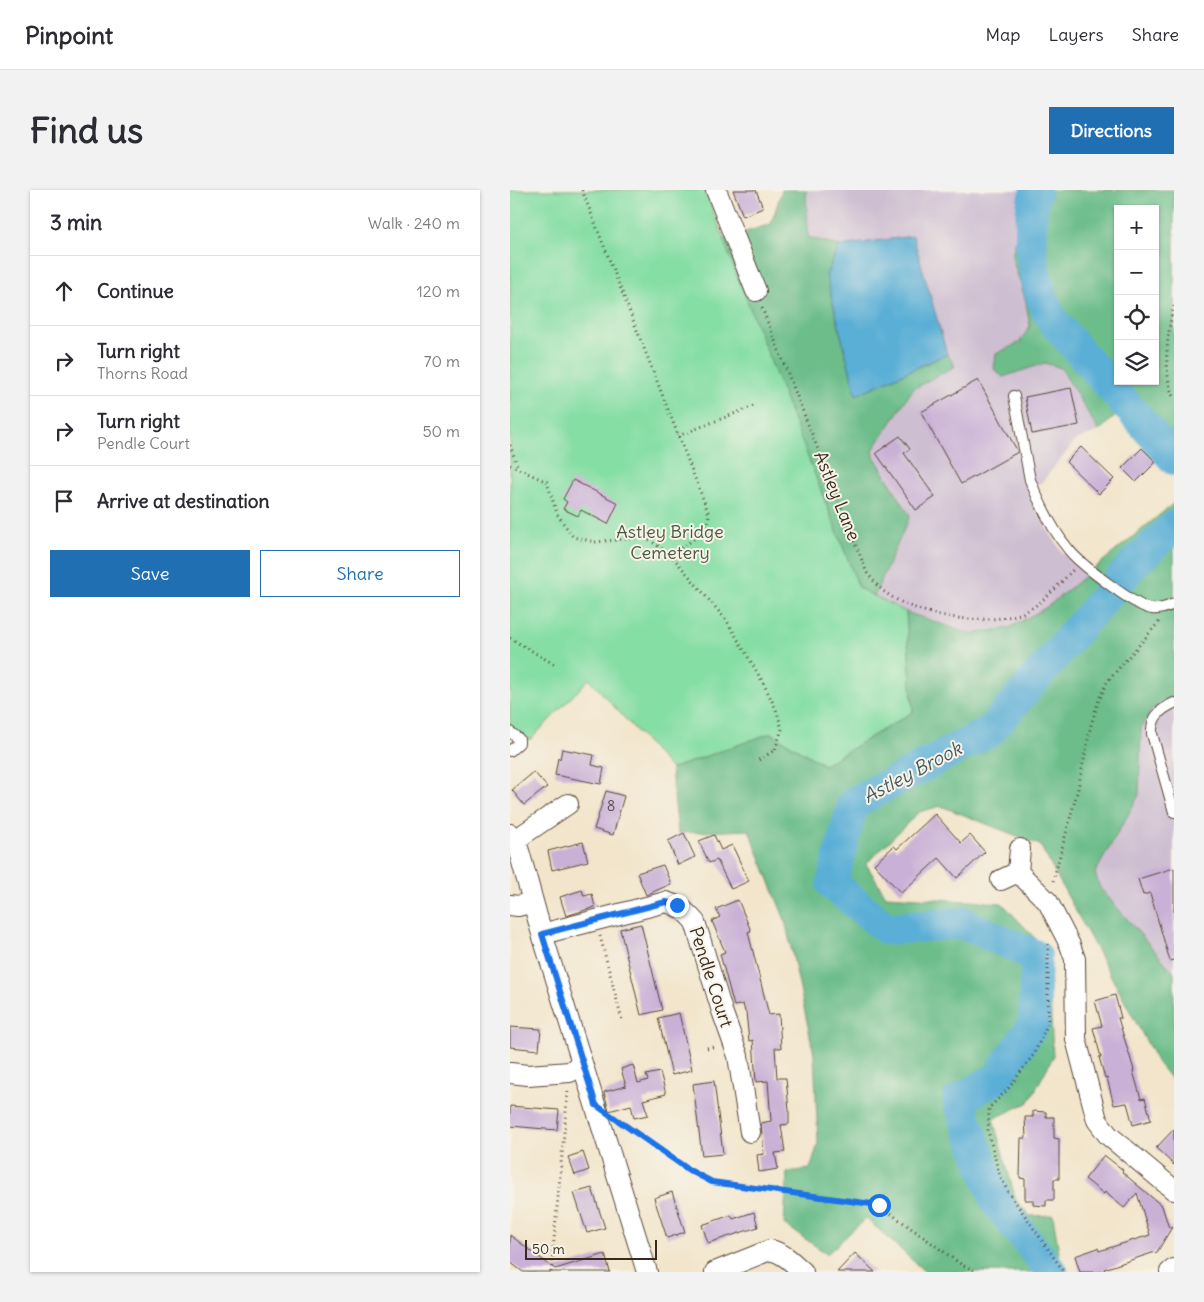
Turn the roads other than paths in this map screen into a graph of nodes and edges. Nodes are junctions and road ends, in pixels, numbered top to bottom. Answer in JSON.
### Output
{"nodes":[{"id":1,"x":716,"y":190,"type":"edge"},
{"id":2,"x":756,"y":291,"type":"road end"},
{"id":3,"x":1014,"y":396,"type":"dead end"},
{"id":4,"x":1174,"y":604,"type":"edge"},
{"id":5,"x":1174,"y":703,"type":"edge"},
{"id":6,"x":510,"y":732,"type":"edge"},
{"id":7,"x":510,"y":751,"type":"edge"},
{"id":8,"x":568,"y":804,"type":"dead end"},
{"id":9,"x":1174,"y":812,"type":"edge"},
{"id":10,"x":512,"y":837,"type":"edge"},
{"id":11,"x":1020,"y":849,"type":"dead end"},
{"id":12,"x":533,"y":902,"type":"junction"},
{"id":13,"x":510,"y":906,"type":"edge"},
{"id":14,"x":542,"y":934,"type":"junction"},
{"id":15,"x":576,"y":1068,"type":"junction"},
{"id":16,"x":510,"y":1073,"type":"edge"},
{"id":17,"x":750,"y":1132,"type":"dead end"},
{"id":18,"x":1174,"y":1190,"type":"edge"},
{"id":19,"x":1174,"y":1269,"type":"edge"},
{"id":20,"x":647,"y":1272,"type":"edge"},
{"id":21,"x":715,"y":1272,"type":"edge"},
{"id":22,"x":803,"y":1272,"type":"edge"},
{"id":23,"x":1170,"y":1272,"type":"edge"}],
"edges":[{"from":1,"to":2,"type":"street"},
{"from":3,"to":4,"type":"lane"},
{"from":5,"to":9,"type":"lane"},
{"from":6,"to":7,"type":"lane"},
{"from":8,"to":10,"type":"street"},
{"from":10,"to":12,"type":"street"},
{"from":11,"to":18,"type":"street"},
{"from":12,"to":13,"type":"street"},
{"from":12,"to":14,"type":"street"},
{"from":14,"to":15,"type":"street"},
{"from":14,"to":17,"type":"street","name":"Pendle Court"},
{"from":15,"to":16,"type":"street"},
{"from":15,"to":20,"type":"street"},
{"from":19,"to":23,"type":"street"},
{"from":21,"to":22,"type":"street"}]}
